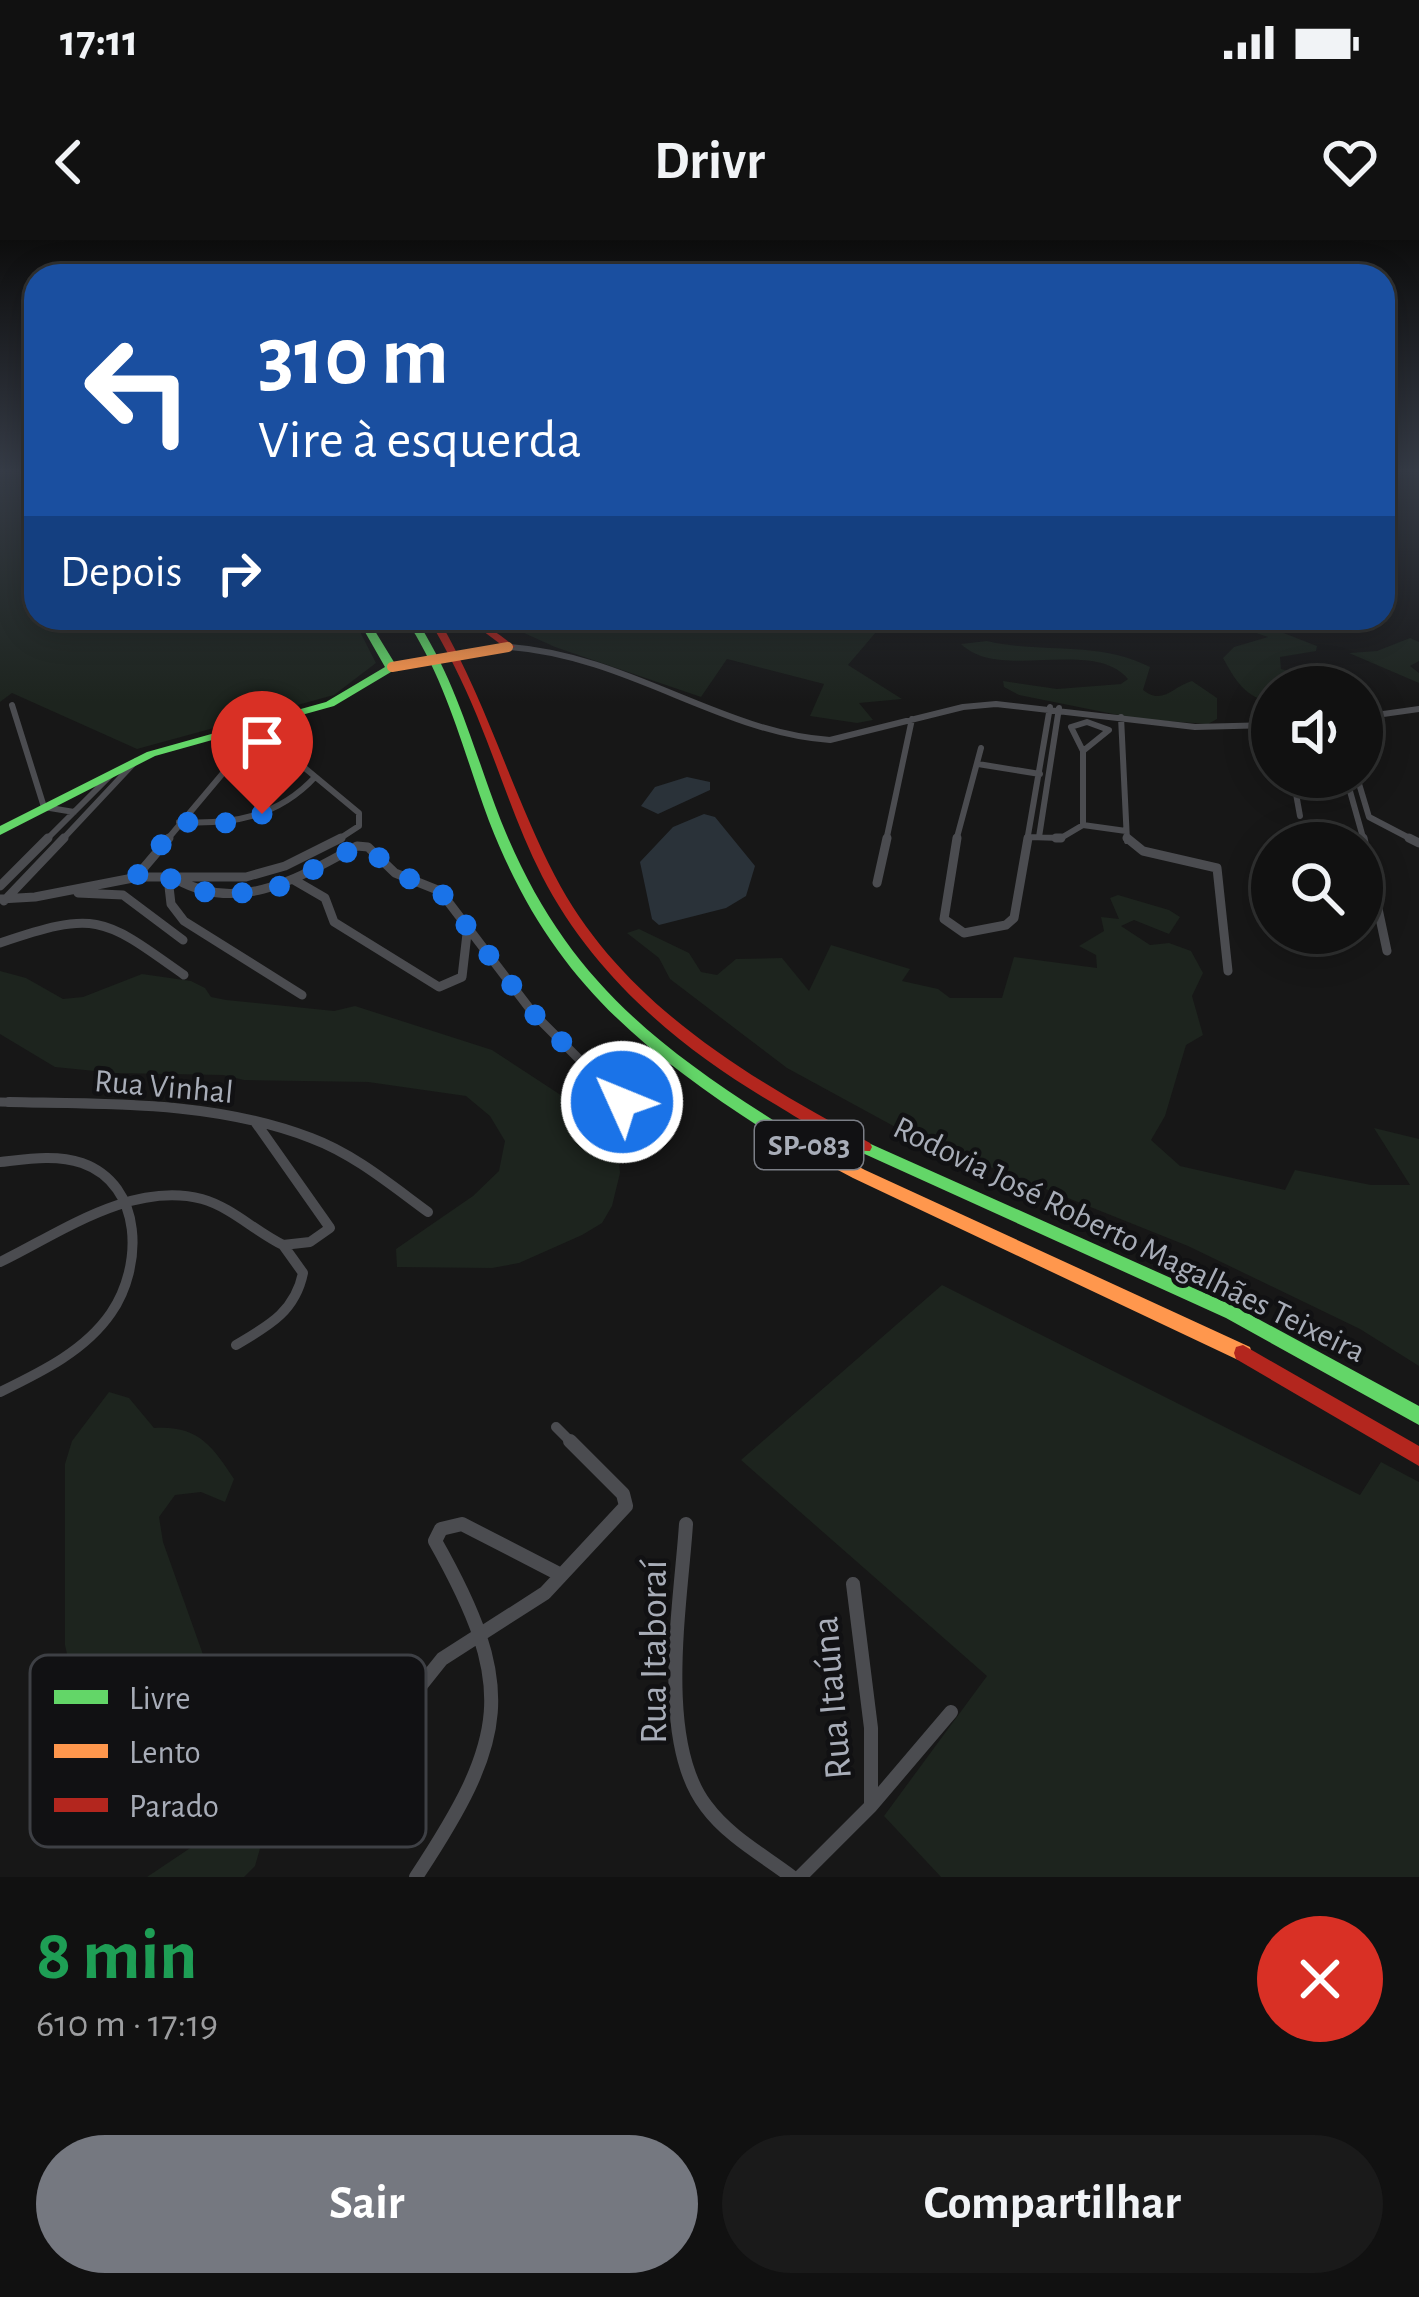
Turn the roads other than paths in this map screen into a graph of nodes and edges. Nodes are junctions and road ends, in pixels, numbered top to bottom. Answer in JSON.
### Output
{"nodes":[{"id":1,"x":369,"y":630,"type":"edge"},
{"id":2,"x":418,"y":630,"type":"edge"},
{"id":3,"x":441,"y":630,"type":"edge"},
{"id":4,"x":488,"y":630,"type":"edge"},
{"id":5,"x":509,"y":647,"type":"junction"},
{"id":6,"x":391,"y":667,"type":"junction"},
{"id":7,"x":12,"y":705,"type":"dead end"},
{"id":8,"x":1054,"y":707,"type":"junction"},
{"id":9,"x":1419,"y":709,"type":"edge"},
{"id":10,"x":1383,"y":714,"type":"edge"},
{"id":11,"x":1121,"y":717,"type":"junction"},
{"id":12,"x":912,"y":719,"type":"junction"},
{"id":13,"x":262,"y":726,"type":"junction"},
{"id":14,"x":1251,"y":726,"type":"edge"},
{"id":15,"x":278,"y":748,"type":"junction"},
{"id":16,"x":981,"y":748,"type":"dead end"},
{"id":17,"x":1083,"y":751,"type":"junction"},
{"id":18,"x":241,"y":752,"type":"junction"},
{"id":19,"x":136,"y":761,"type":"junction"},
{"id":20,"x":978,"y":764,"type":"junction"},
{"id":21,"x":116,"y":770,"type":"junction"},
{"id":22,"x":1040,"y":774,"type":"junction"},
{"id":23,"x":315,"y":777,"type":"junction"},
{"id":24,"x":1297,"y":798,"type":"edge"},
{"id":25,"x":1352,"y":798,"type":"edge"},
{"id":26,"x":1363,"y":798,"type":"edge"},
{"id":27,"x":44,"y":808,"type":"junction"},
{"id":28,"x":72,"y":812,"type":"junction"},
{"id":29,"x":88,"y":814,"type":"junction"},
{"id":30,"x":1300,"y":816,"type":"dead end"},
{"id":31,"x":179,"y":822,"type":"junction"},
{"id":32,"x":1083,"y":825,"type":"junction"},
{"id":33,"x":0,"y":831,"type":"edge"},
{"id":34,"x":1126,"y":831,"type":"junction"},
{"id":35,"x":1035,"y":837,"type":"junction"},
{"id":36,"x":1419,"y":843,"type":"edge"},
{"id":37,"x":136,"y":877,"type":"junction"},
{"id":38,"x":172,"y":878,"type":"junction"},
{"id":39,"x":294,"y":880,"type":"junction"},
{"id":40,"x":877,"y":883,"type":"dead end"},
{"id":41,"x":0,"y":886,"type":"edge"},
{"id":42,"x":67,"y":892,"type":"junction"},
{"id":43,"x":2,"y":901,"type":"edge"},
{"id":44,"x":468,"y":925,"type":"junction"},
{"id":45,"x":183,"y":940,"type":"dead end"},
{"id":46,"x":0,"y":943,"type":"edge"},
{"id":47,"x":1387,"y":951,"type":"dead end"},
{"id":48,"x":1228,"y":971,"type":"dead end"},
{"id":49,"x":184,"y":975,"type":"dead end"},
{"id":50,"x":302,"y":995,"type":"dead end"},
{"id":51,"x":0,"y":1102,"type":"edge"},
{"id":52,"x":622,"y":1102,"type":"dead end"},
{"id":53,"x":256,"y":1123,"type":"junction"},
{"id":54,"x":0,"y":1162,"type":"edge"},
{"id":55,"x":124,"y":1205,"type":"junction"},
{"id":56,"x":428,"y":1212,"type":"dead end"},
{"id":57,"x":284,"y":1245,"type":"junction"},
{"id":58,"x":0,"y":1262,"type":"edge"},
{"id":59,"x":236,"y":1345,"type":"dead end"},
{"id":60,"x":0,"y":1392,"type":"edge"},
{"id":61,"x":1419,"y":1416,"type":"edge"},
{"id":62,"x":556,"y":1426,"type":"dead end"},
{"id":63,"x":1419,"y":1457,"type":"edge"},
{"id":64,"x":686,"y":1524,"type":"dead end"},
{"id":65,"x":561,"y":1575,"type":"junction"},
{"id":66,"x":853,"y":1584,"type":"dead end"},
{"id":67,"x":484,"y":1630,"type":"junction"},
{"id":68,"x":426,"y":1679,"type":"edge"},
{"id":69,"x":951,"y":1712,"type":"dead end"},
{"id":70,"x":871,"y":1806,"type":"junction"},
{"id":71,"x":416,"y":1877,"type":"edge"},
{"id":72,"x":796,"y":1877,"type":"edge"}],
"edges":[{"from":1,"to":6,"type":"main road"},
{"from":2,"to":63,"type":"main road","name":"Rodovia José Roberto Magalhães Teixeira","number":"SP-083"},
{"from":3,"to":61,"type":"main road","name":"Rodovia José Roberto Magalhães Teixeira","number":"SP-083"},
{"from":4,"to":5,"type":"main road"},
{"from":5,"to":6,"type":"main road","bridge":true},
{"from":5,"to":12,"type":"street"},
{"from":6,"to":13,"type":"main road"},
{"from":7,"to":27,"type":"street"},
{"from":8,"to":11,"type":"street"},
{"from":8,"to":12,"type":"street"},
{"from":8,"to":22,"type":"street"},
{"from":8,"to":35,"type":"street"},
{"from":9,"to":10,"type":"street"},
{"from":11,"to":14,"type":"street"},
{"from":11,"to":34,"type":"street"},
{"from":12,"to":40,"type":"street"},
{"from":13,"to":15,"type":"street"},
{"from":13,"to":18,"type":"street"},
{"from":13,"to":19,"type":"main road"},
{"from":15,"to":18,"type":"street"},
{"from":15,"to":23,"type":"street"},
{"from":16,"to":20,"type":"street"},
{"from":17,"to":17,"type":"street"},
{"from":17,"to":32,"type":"street"},
{"from":18,"to":31,"type":"street"},
{"from":19,"to":21,"type":"main road"},
{"from":19,"to":29,"type":"street"},
{"from":20,"to":22,"type":"street"},
{"from":20,"to":35,"type":"street"},
{"from":21,"to":27,"type":"main road"},
{"from":21,"to":28,"type":"street"},
{"from":22,"to":35,"type":"street"},
{"from":23,"to":31,"type":"street"},
{"from":23,"to":38,"type":"street"},
{"from":24,"to":30,"type":"street"},
{"from":25,"to":47,"type":"street"},
{"from":26,"to":36,"type":"street"},
{"from":27,"to":28,"type":"street"},
{"from":27,"to":33,"type":"main road"},
{"from":28,"to":29,"type":"street"},
{"from":28,"to":41,"type":"street"},
{"from":29,"to":43,"type":"street"},
{"from":31,"to":37,"type":"street"},
{"from":32,"to":34,"type":"street"},
{"from":32,"to":35,"type":"street"},
{"from":34,"to":48,"type":"street"},
{"from":37,"to":38,"type":"street"},
{"from":37,"to":42,"type":"street"},
{"from":38,"to":39,"type":"street"},
{"from":38,"to":50,"type":"street"},
{"from":39,"to":44,"type":"street"},
{"from":39,"to":44,"type":"street"},
{"from":42,"to":43,"type":"street"},
{"from":42,"to":45,"type":"street"},
{"from":44,"to":52,"type":"street"},
{"from":46,"to":49,"type":"street"},
{"from":51,"to":53,"type":"street","name":"Rua Vinhal"},
{"from":53,"to":56,"type":"street"},
{"from":53,"to":57,"type":"street","name":"Rua Vinhal"},
{"from":54,"to":55,"type":"street"},
{"from":55,"to":57,"type":"street"},
{"from":55,"to":58,"type":"street"},
{"from":55,"to":60,"type":"street"},
{"from":57,"to":59,"type":"street"},
{"from":62,"to":65,"type":"street"},
{"from":64,"to":72,"type":"street","name":"Rua Itaboraí"},
{"from":65,"to":67,"type":"street"},
{"from":65,"to":67,"type":"street"},
{"from":66,"to":70,"type":"street","name":"Rua Itaúna"},
{"from":67,"to":68,"type":"street"},
{"from":67,"to":71,"type":"street"},
{"from":69,"to":70,"type":"street"},
{"from":70,"to":72,"type":"street"}]}
